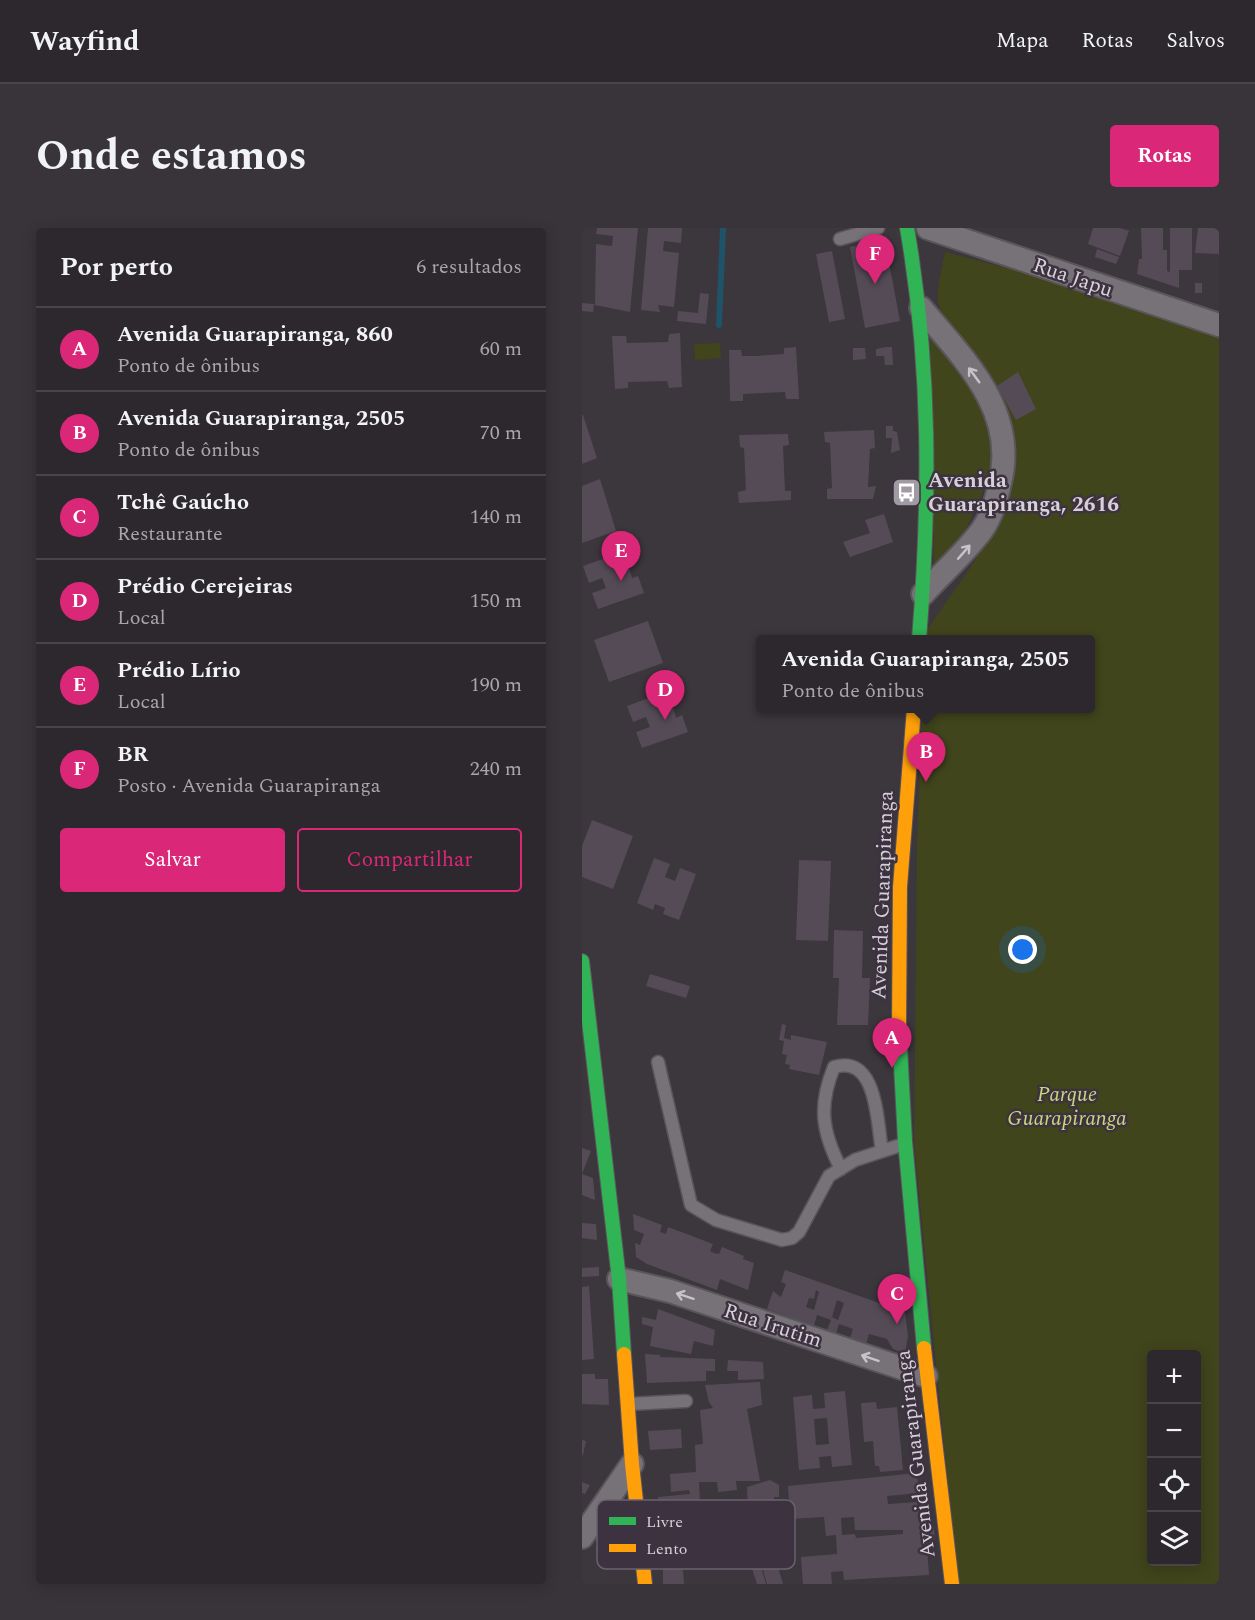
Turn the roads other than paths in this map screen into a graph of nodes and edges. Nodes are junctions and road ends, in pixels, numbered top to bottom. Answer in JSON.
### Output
{"nodes":[{"id":1,"x":878,"y":228,"type":"edge"},
{"id":2,"x":907,"y":228,"type":"edge"},
{"id":3,"x":928,"y":228,"type":"edge"},
{"id":4,"x":840,"y":239,"type":"dead end"},
{"id":5,"x":921,"y":308,"type":"junction"},
{"id":6,"x":1219,"y":325,"type":"edge"},
{"id":7,"x":923,"y":594,"type":"junction"},
{"id":8,"x":920,"y":635,"type":"edge"},
{"id":9,"x":914,"y":713,"type":"edge"},
{"id":10,"x":582,"y":961,"type":"edge"},
{"id":11,"x":657,"y":1062,"type":"dead end"},
{"id":12,"x":590,"y":1099,"type":"edge"},
{"id":13,"x":907,"y":1143,"type":"junction"},
{"id":14,"x":882,"y":1152,"type":"junction"},
{"id":15,"x":841,"y":1169,"type":"junction"},
{"id":16,"x":619,"y":1279,"type":"junction"},
{"id":17,"x":926,"y":1376,"type":"junction"},
{"id":18,"x":686,"y":1401,"type":"dead end"},
{"id":19,"x":629,"y":1404,"type":"junction"},
{"id":20,"x":632,"y":1464,"type":"junction"},
{"id":21,"x":607,"y":1500,"type":"edge"},
{"id":22,"x":636,"y":1500,"type":"edge"},
{"id":23,"x":597,"y":1515,"type":"edge"},
{"id":24,"x":582,"y":1537,"type":"edge"},
{"id":25,"x":643,"y":1569,"type":"edge"},
{"id":26,"x":645,"y":1584,"type":"edge"},
{"id":27,"x":952,"y":1584,"type":"edge"}],
"edges":[{"from":1,"to":4,"type":"lane"},
{"from":2,"to":5,"type":"main road"},
{"from":3,"to":6,"type":"street","name":"Rua Japu"},
{"from":5,"to":7,"type":"main road"},
{"from":7,"to":5,"type":"street","one_way":true},
{"from":7,"to":8,"type":"main road"},
{"from":9,"to":13,"type":"main road","name":"Avenida Guarapiranga"},
{"from":10,"to":12,"type":"main road"},
{"from":11,"to":15,"type":"lane"},
{"from":12,"to":16,"type":"main road"},
{"from":13,"to":14,"type":"lane"},
{"from":13,"to":17,"type":"main road","name":"Avenida Guarapiranga"},
{"from":14,"to":15,"type":"lane"},
{"from":14,"to":15,"type":"lane"},
{"from":17,"to":16,"type":"street","name":"Rua Irutim","one_way":true},
{"from":16,"to":19,"type":"main road"},
{"from":17,"to":27,"type":"main road","name":"Avenida Guarapiranga"},
{"from":18,"to":19,"type":"lane"},
{"from":19,"to":20,"type":"main road"},
{"from":20,"to":21,"type":"street"},
{"from":20,"to":22,"type":"main road"},
{"from":23,"to":24,"type":"street"},
{"from":25,"to":26,"type":"main road"}]}
